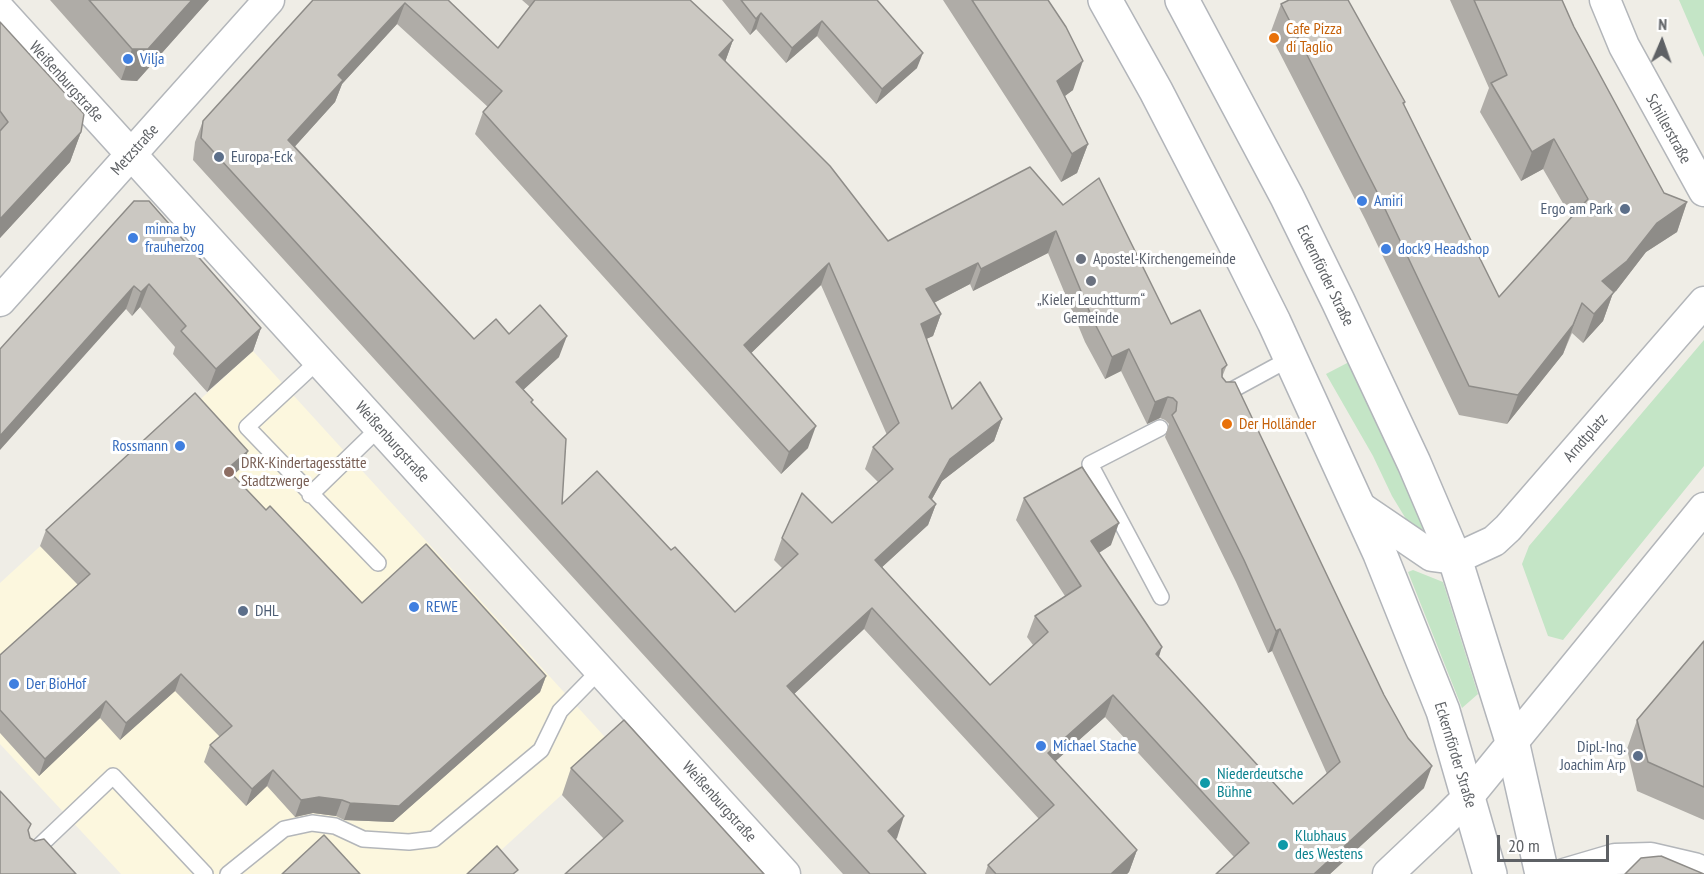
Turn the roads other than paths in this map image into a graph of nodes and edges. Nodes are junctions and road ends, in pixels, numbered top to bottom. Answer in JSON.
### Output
{"nodes":[{"id":1,"x":269,"y":0,"type":"edge"},
{"id":2,"x":1105,"y":0,"type":"edge"},
{"id":3,"x":1182,"y":0,"type":"edge"},
{"id":4,"x":1605,"y":0,"type":"edge"},
{"id":5,"x":0,"y":10,"type":"edge"},
{"id":6,"x":131,"y":154,"type":"junction"},
{"id":7,"x":1704,"y":191,"type":"edge"},
{"id":8,"x":0,"y":301,"type":"edge"},
{"id":9,"x":1704,"y":302,"type":"edge"},
{"id":10,"x":1290,"y":358,"type":"junction"},
{"id":11,"x":318,"y":361,"type":"junction"},
{"id":12,"x":1223,"y":395,"type":"edge"},
{"id":13,"x":379,"y":428,"type":"junction"},
{"id":14,"x":1160,"y":428,"type":"dead end"},
{"id":15,"x":310,"y":495,"type":"junction"},
{"id":16,"x":1357,"y":505,"type":"junction"},
{"id":17,"x":1704,"y":508,"type":"edge"},
{"id":18,"x":1455,"y":559,"type":"junction"},
{"id":19,"x":378,"y":563,"type":"dead end"},
{"id":20,"x":1161,"y":597,"type":"dead end"},
{"id":21,"x":600,"y":670,"type":"junction"},
{"id":22,"x":1512,"y":741,"type":"junction"},
{"id":23,"x":1468,"y":797,"type":"junction"},
{"id":24,"x":29,"y":855,"type":"edge"},
{"id":25,"x":1572,"y":871,"type":"edge"},
{"id":26,"x":1704,"y":872,"type":"edge"},
{"id":27,"x":205,"y":874,"type":"edge"},
{"id":28,"x":228,"y":874,"type":"edge"},
{"id":29,"x":785,"y":874,"type":"edge"},
{"id":30,"x":1388,"y":874,"type":"edge"},
{"id":31,"x":1490,"y":874,"type":"edge"},
{"id":32,"x":1542,"y":874,"type":"edge"}],
"edges":[{"from":1,"to":6,"type":"street","name":"Metzstraße"},
{"from":2,"to":10,"type":"main road","name":"Eckernförder Straße"},
{"from":3,"to":18,"type":"main road","name":"Eckernförder Straße"},
{"from":4,"to":7,"type":"street","name":"Schillerstraße"},
{"from":5,"to":6,"type":"street","name":"Weißenburgstraße"},
{"from":6,"to":8,"type":"street","name":"Metzstraße"},
{"from":6,"to":11,"type":"street","name":"Weißenburgstraße"},
{"from":9,"to":18,"type":"street","name":"Arndtplatz"},
{"from":10,"to":12,"type":"lane"},
{"from":10,"to":16,"type":"main road","name":"Eckernförder Straße"},
{"from":11,"to":13,"type":"street","name":"Weißenburgstraße"},
{"from":11,"to":15,"type":"lane"},
{"from":13,"to":15,"type":"lane"},
{"from":13,"to":21,"type":"street","name":"Weißenburgstraße"},
{"from":14,"to":20,"type":"lane"},
{"from":15,"to":19,"type":"lane"},
{"from":16,"to":18,"type":"street"},
{"from":16,"to":23,"type":"main road","name":"Eckernförder Straße"},
{"from":17,"to":22,"type":"street"},
{"from":18,"to":22,"type":"main road","name":"Eckernförder Straße"},
{"from":21,"to":28,"type":"lane"},
{"from":21,"to":29,"type":"street","name":"Weißenburgstraße"},
{"from":22,"to":23,"type":"street"},
{"from":22,"to":32,"type":"main road","name":"Eckernförder Straße"},
{"from":23,"to":30,"type":"street"},
{"from":23,"to":31,"type":"main road","name":"Eckernförder Straße"},
{"from":24,"to":27,"type":"lane"},
{"from":25,"to":26,"type":"street"}]}
